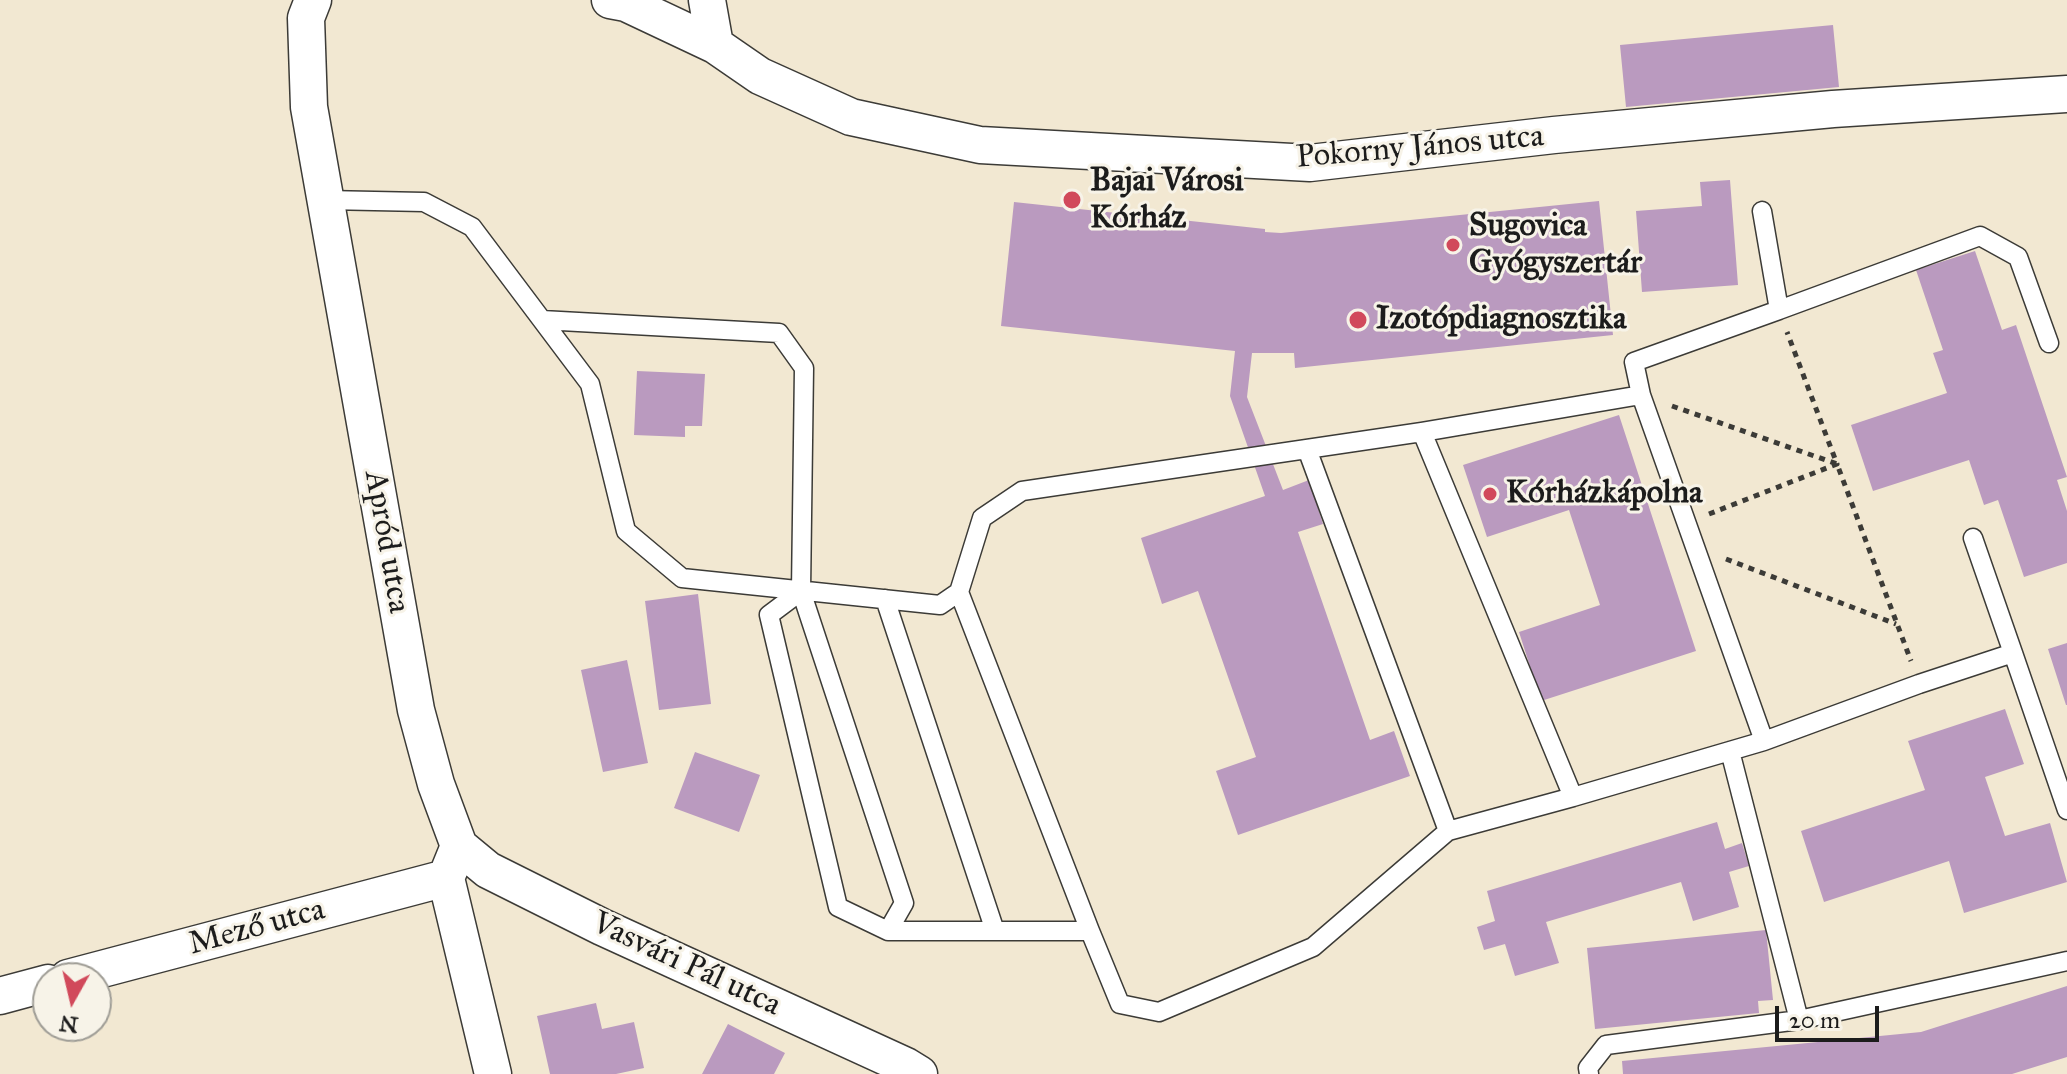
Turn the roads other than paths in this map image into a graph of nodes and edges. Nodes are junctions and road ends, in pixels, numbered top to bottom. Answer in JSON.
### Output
{"nodes":[{"id":1,"x":313,"y":0,"type":"edge"},
{"id":2,"x":610,"y":0,"type":"edge"},
{"id":3,"x":707,"y":0,"type":"edge"},
{"id":4,"x":715,"y":45,"type":"junction"},
{"id":5,"x":2067,"y":94,"type":"edge"},
{"id":6,"x":325,"y":200,"type":"junction"},
{"id":7,"x":1762,"y":211,"type":"dead end"},
{"id":8,"x":1779,"y":310,"type":"junction"},
{"id":9,"x":542,"y":320,"type":"junction"},
{"id":10,"x":2049,"y":343,"type":"dead end"},
{"id":11,"x":1641,"y":395,"type":"junction"},
{"id":12,"x":1422,"y":432,"type":"junction"},
{"id":13,"x":1307,"y":449,"type":"junction"},
{"id":14,"x":1973,"y":538,"type":"dead end"},
{"id":15,"x":801,"y":591,"type":"junction"},
{"id":16,"x":959,"y":592,"type":"junction"},
{"id":17,"x":885,"y":599,"type":"junction"},
{"id":18,"x":2013,"y":653,"type":"junction"},
{"id":19,"x":1764,"y":741,"type":"junction"},
{"id":20,"x":1730,"y":751,"type":"junction"},
{"id":21,"x":1573,"y":797,"type":"junction"},
{"id":22,"x":2067,"y":810,"type":"edge"},
{"id":23,"x":1448,"y":831,"type":"junction"},
{"id":24,"x":459,"y":846,"type":"junction"},
{"id":25,"x":446,"y":878,"type":"junction"},
{"id":26,"x":888,"y":931,"type":"junction"},
{"id":27,"x":995,"y":931,"type":"junction"},
{"id":28,"x":1090,"y":931,"type":"junction"},
{"id":29,"x":2067,"y":961,"type":"edge"},
{"id":30,"x":112,"y":966,"type":"edge"},
{"id":31,"x":32,"y":987,"type":"edge"},
{"id":32,"x":0,"y":996,"type":"edge"},
{"id":33,"x":1799,"y":1020,"type":"junction"},
{"id":34,"x":493,"y":1074,"type":"edge"},
{"id":35,"x":919,"y":1074,"type":"edge"},
{"id":36,"x":1589,"y":1074,"type":"edge"}],
"edges":[{"from":1,"to":6,"type":"street","name":"Apród utca"},
{"from":2,"to":4,"type":"street","name":"Pokorny János utca"},
{"from":3,"to":4,"type":"street"},
{"from":4,"to":5,"type":"street","name":"Pokorny János utca"},
{"from":6,"to":9,"type":"lane"},
{"from":6,"to":24,"type":"street","name":"Apród utca"},
{"from":7,"to":8,"type":"lane"},
{"from":8,"to":10,"type":"lane"},
{"from":8,"to":11,"type":"lane"},
{"from":9,"to":15,"type":"lane"},
{"from":9,"to":15,"type":"lane"},
{"from":11,"to":12,"type":"lane"},
{"from":11,"to":19,"type":"lane"},
{"from":12,"to":13,"type":"lane"},
{"from":12,"to":21,"type":"lane"},
{"from":13,"to":16,"type":"lane"},
{"from":13,"to":23,"type":"lane"},
{"from":14,"to":18,"type":"lane"},
{"from":15,"to":17,"type":"lane"},
{"from":15,"to":26,"type":"lane"},
{"from":15,"to":26,"type":"lane"},
{"from":16,"to":17,"type":"lane"},
{"from":16,"to":28,"type":"lane"},
{"from":17,"to":27,"type":"lane"},
{"from":18,"to":19,"type":"lane"},
{"from":18,"to":22,"type":"lane"},
{"from":19,"to":20,"type":"lane"},
{"from":20,"to":21,"type":"lane"},
{"from":20,"to":33,"type":"lane"},
{"from":21,"to":23,"type":"lane"},
{"from":23,"to":28,"type":"lane"},
{"from":24,"to":25,"type":"street"},
{"from":24,"to":35,"type":"street","name":"Vasvári Pál utca"},
{"from":25,"to":30,"type":"street","name":"Mező utca"},
{"from":25,"to":34,"type":"street"},
{"from":26,"to":27,"type":"lane"},
{"from":27,"to":28,"type":"lane"},
{"from":29,"to":33,"type":"lane"},
{"from":31,"to":32,"type":"street"},
{"from":33,"to":36,"type":"lane"}]}
